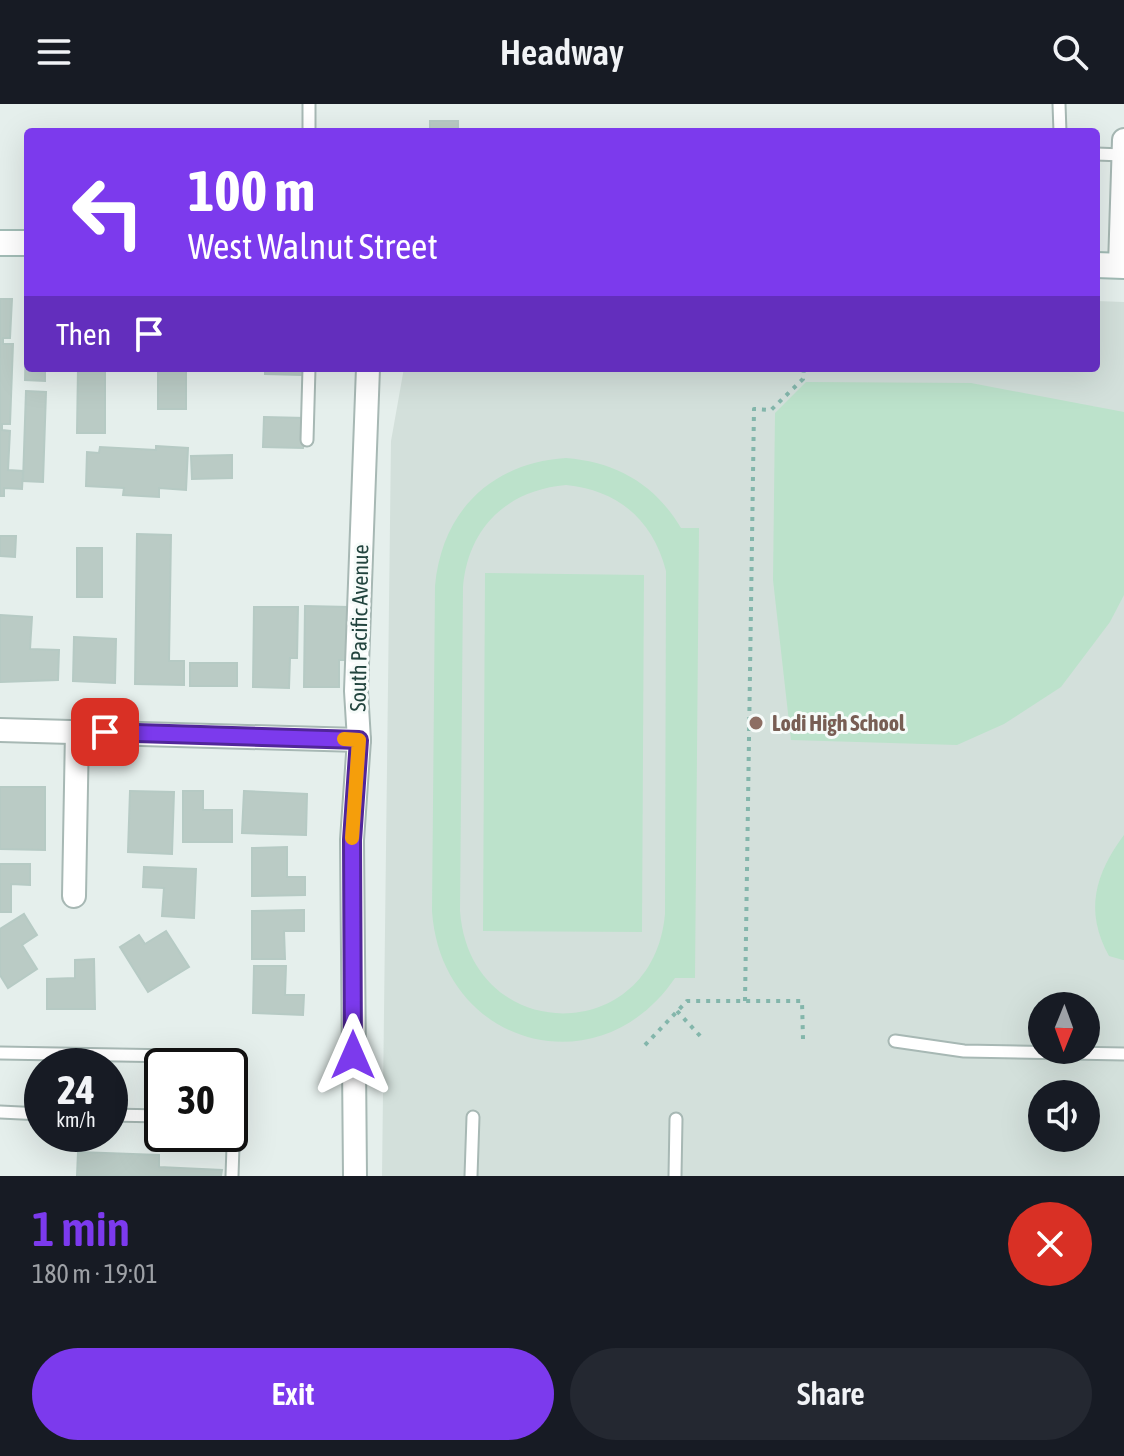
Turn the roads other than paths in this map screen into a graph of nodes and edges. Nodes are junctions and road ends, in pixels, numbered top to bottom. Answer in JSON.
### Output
{"nodes":[{"id":1,"x":309,"y":104,"type":"edge"},
{"id":2,"x":1059,"y":104,"type":"edge"},
{"id":3,"x":309,"y":128,"type":"edge"},
{"id":4,"x":1060,"y":128,"type":"edge"},
{"id":5,"x":1124,"y":140,"type":"edge"},
{"id":6,"x":1100,"y":154,"type":"edge"},
{"id":7,"x":1123,"y":155,"type":"edge"},
{"id":8,"x":0,"y":243,"type":"edge"},
{"id":9,"x":24,"y":243,"type":"edge"},
{"id":10,"x":1113,"y":265,"type":"edge"},
{"id":11,"x":309,"y":372,"type":"edge"},
{"id":12,"x":368,"y":372,"type":"edge"},
{"id":13,"x":307,"y":440,"type":"dead end"},
{"id":14,"x":0,"y":730,"type":"edge"},
{"id":15,"x":77,"y":732,"type":"junction"},
{"id":16,"x":359,"y":740,"type":"junction"},
{"id":17,"x":74,"y":896,"type":"dead end"},
{"id":18,"x":895,"y":1041,"type":"dead end"},
{"id":19,"x":0,"y":1053,"type":"edge"},
{"id":20,"x":1124,"y":1054,"type":"edge"},
{"id":21,"x":144,"y":1055,"type":"edge"},
{"id":22,"x":0,"y":1112,"type":"edge"},
{"id":23,"x":24,"y":1113,"type":"edge"},
{"id":24,"x":473,"y":1117,"type":"dead end"},
{"id":25,"x":676,"y":1119,"type":"dead end"},
{"id":26,"x":232,"y":1152,"type":"edge"},
{"id":27,"x":232,"y":1176,"type":"edge"},
{"id":28,"x":355,"y":1176,"type":"edge"},
{"id":29,"x":471,"y":1176,"type":"edge"},
{"id":30,"x":675,"y":1176,"type":"edge"}],
"edges":[{"from":1,"to":3,"type":"lane"},
{"from":2,"to":4,"type":"lane"},
{"from":5,"to":7,"type":"street"},
{"from":6,"to":7,"type":"lane"},
{"from":7,"to":10,"type":"street"},
{"from":8,"to":9,"type":"main road"},
{"from":11,"to":13,"type":"lane"},
{"from":12,"to":16,"type":"street","name":"South Pacific Avenue"},
{"from":14,"to":15,"type":"street"},
{"from":15,"to":16,"type":"street"},
{"from":15,"to":17,"type":"street"},
{"from":16,"to":28,"type":"street","name":"South Pacific Avenue"},
{"from":18,"to":20,"type":"lane"},
{"from":19,"to":21,"type":"lane"},
{"from":22,"to":23,"type":"lane"},
{"from":24,"to":29,"type":"lane"},
{"from":25,"to":30,"type":"lane"},
{"from":26,"to":27,"type":"lane"}]}
